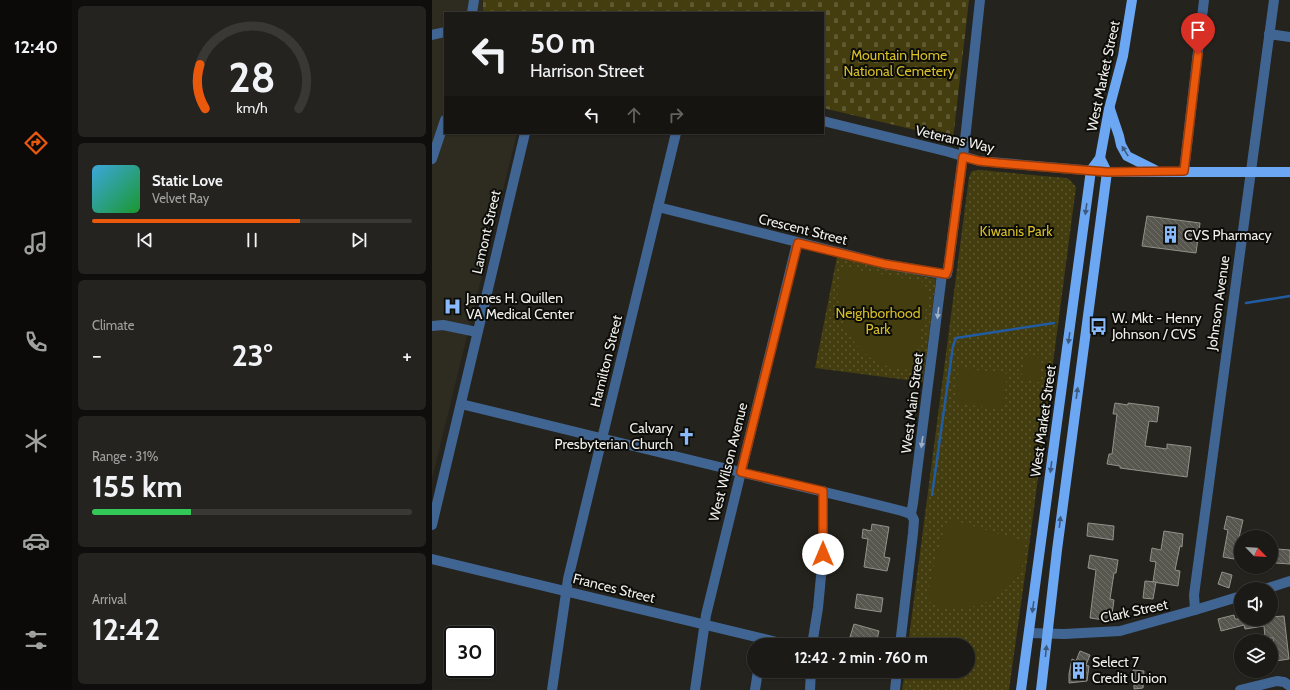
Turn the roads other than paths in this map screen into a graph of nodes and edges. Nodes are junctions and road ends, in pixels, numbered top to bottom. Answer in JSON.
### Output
{"nodes":[{"id":1,"x":474,"y":0,"type":"edge"},
{"id":2,"x":980,"y":0,"type":"edge"},
{"id":3,"x":1132,"y":0,"type":"edge"},
{"id":4,"x":1204,"y":0,"type":"edge"},
{"id":5,"x":1274,"y":0,"type":"edge"},
{"id":6,"x":472,"y":12,"type":"edge"},
{"id":7,"x":444,"y":32,"type":"edge"},
{"id":8,"x":1269,"y":34,"type":"junction"},
{"id":9,"x":432,"y":35,"type":"edge"},
{"id":10,"x":1290,"y":37,"type":"edge"},
{"id":11,"x":1110,"y":109,"type":"junction"},
{"id":12,"x":824,"y":121,"type":"edge"},
{"id":13,"x":444,"y":123,"type":"edge"},
{"id":14,"x":525,"y":134,"type":"edge"},
{"id":15,"x":676,"y":134,"type":"edge"},
{"id":16,"x":963,"y":157,"type":"junction"},
{"id":17,"x":432,"y":158,"type":"edge"},
{"id":18,"x":1100,"y":158,"type":"junction"},
{"id":19,"x":1091,"y":170,"type":"junction"},
{"id":20,"x":1157,"y":171,"type":"junction"},
{"id":21,"x":1184,"y":171,"type":"junction"},
{"id":22,"x":1107,"y":172,"type":"junction"},
{"id":23,"x":1250,"y":172,"type":"junction"},
{"id":24,"x":1290,"y":172,"type":"edge"},
{"id":25,"x":658,"y":207,"type":"junction"},
{"id":26,"x":798,"y":243,"type":"junction"},
{"id":27,"x":942,"y":274,"type":"junction"},
{"id":28,"x":432,"y":326,"type":"edge"},
{"id":29,"x":477,"y":332,"type":"junction"},
{"id":30,"x":461,"y":404,"type":"junction"},
{"id":31,"x":602,"y":437,"type":"junction"},
{"id":32,"x":741,"y":472,"type":"junction"},
{"id":33,"x":823,"y":491,"type":"junction"},
{"id":34,"x":910,"y":514,"type":"junction"},
{"id":35,"x":432,"y":525,"type":"edge"},
{"id":36,"x":432,"y":559,"type":"edge"},
{"id":37,"x":1290,"y":581,"type":"edge"},
{"id":38,"x":1278,"y":585,"type":"edge"},
{"id":39,"x":566,"y":590,"type":"junction"},
{"id":40,"x":1234,"y":598,"type":"edge"},
{"id":41,"x":1195,"y":610,"type":"junction"},
{"id":42,"x":704,"y":624,"type":"junction"},
{"id":43,"x":1029,"y":633,"type":"junction"},
{"id":44,"x":1048,"y":634,"type":"junction"},
{"id":45,"x":750,"y":638,"type":"edge"},
{"id":46,"x":813,"y":638,"type":"edge"},
{"id":47,"x":901,"y":638,"type":"edge"},
{"id":48,"x":757,"y":678,"type":"edge"},
{"id":49,"x":810,"y":678,"type":"edge"},
{"id":50,"x":896,"y":678,"type":"edge"},
{"id":51,"x":1290,"y":686,"type":"edge"},
{"id":52,"x":552,"y":690,"type":"edge"},
{"id":53,"x":695,"y":690,"type":"edge"},
{"id":54,"x":755,"y":690,"type":"edge"},
{"id":55,"x":810,"y":690,"type":"edge"},
{"id":56,"x":895,"y":690,"type":"edge"},
{"id":57,"x":1021,"y":690,"type":"edge"},
{"id":58,"x":1041,"y":690,"type":"edge"},
{"id":59,"x":1240,"y":690,"type":"edge"}],
"edges":[{"from":1,"to":6,"type":"street"},
{"from":2,"to":16,"type":"street","name":"West Main Street"},
{"from":3,"to":11,"type":"main road","name":"West Market Street"},
{"from":4,"to":21,"type":"street"},
{"from":5,"to":8,"type":"street","name":"Johnson Avenue"},
{"from":7,"to":9,"type":"street"},
{"from":8,"to":10,"type":"street"},
{"from":8,"to":23,"type":"street","name":"Johnson Avenue"},
{"from":11,"to":18,"type":"main road","name":"West Market Street"},
{"from":20,"to":11,"type":"main road","one_way":true},
{"from":12,"to":16,"type":"street","name":"Veterans Way"},
{"from":13,"to":17,"type":"street"},
{"from":14,"to":29,"type":"street","name":"Lamont Street"},
{"from":15,"to":25,"type":"street","name":"Hamilton Street"},
{"from":16,"to":19,"type":"street","name":"Veterans Way"},
{"from":16,"to":27,"type":"street","name":"West Main Street"},
{"from":18,"to":19,"type":"main road","name":"West Market Street"},
{"from":18,"to":22,"type":"main road"},
{"from":19,"to":22,"type":"street","name":"Veterans Way"},
{"from":19,"to":43,"type":"main road","name":"West Market Street","one_way":true},
{"from":20,"to":21,"type":"main road"},
{"from":20,"to":22,"type":"main road"},
{"from":21,"to":23,"type":"main road"},
{"from":44,"to":22,"type":"main road","one_way":true},
{"from":23,"to":24,"type":"main road"},
{"from":23,"to":41,"type":"street","name":"Johnson Avenue"},
{"from":25,"to":26,"type":"street","name":"Crescent Street"},
{"from":25,"to":31,"type":"street","name":"Hamilton Street"},
{"from":26,"to":27,"type":"street","name":"Crescent Street"},
{"from":26,"to":32,"type":"street","name":"West Wilson Avenue"},
{"from":27,"to":34,"type":"street","name":"West Main Street","one_way":true},
{"from":28,"to":29,"type":"street"},
{"from":29,"to":30,"type":"street","name":"Lamont Street"},
{"from":30,"to":31,"type":"street"},
{"from":30,"to":35,"type":"street","name":"Lamont Street"},
{"from":31,"to":32,"type":"street"},
{"from":31,"to":39,"type":"street","name":"Hamilton Street"},
{"from":32,"to":33,"type":"street"},
{"from":32,"to":42,"type":"street","name":"West Wilson Avenue"},
{"from":33,"to":34,"type":"street"},
{"from":33,"to":46,"type":"street"},
{"from":34,"to":47,"type":"street","name":"West Main Street"},
{"from":36,"to":39,"type":"street","name":"Frances Street"},
{"from":37,"to":38,"type":"street"},
{"from":39,"to":42,"type":"street","name":"Frances Street"},
{"from":39,"to":52,"type":"street","name":"Hamilton Street"},
{"from":40,"to":41,"type":"street","name":"Clark Street"},
{"from":41,"to":44,"type":"street","name":"Clark Street"},
{"from":42,"to":45,"type":"street","name":"Frances Street"},
{"from":42,"to":53,"type":"street","name":"West Wilson Avenue"},
{"from":43,"to":44,"type":"street","name":"Clark Street"},
{"from":43,"to":57,"type":"main road","name":"West Market Street"},
{"from":58,"to":44,"type":"main road","one_way":true},
{"from":48,"to":54,"type":"street"},
{"from":49,"to":55,"type":"street"},
{"from":50,"to":56,"type":"street"},
{"from":51,"to":59,"type":"street"}]}
